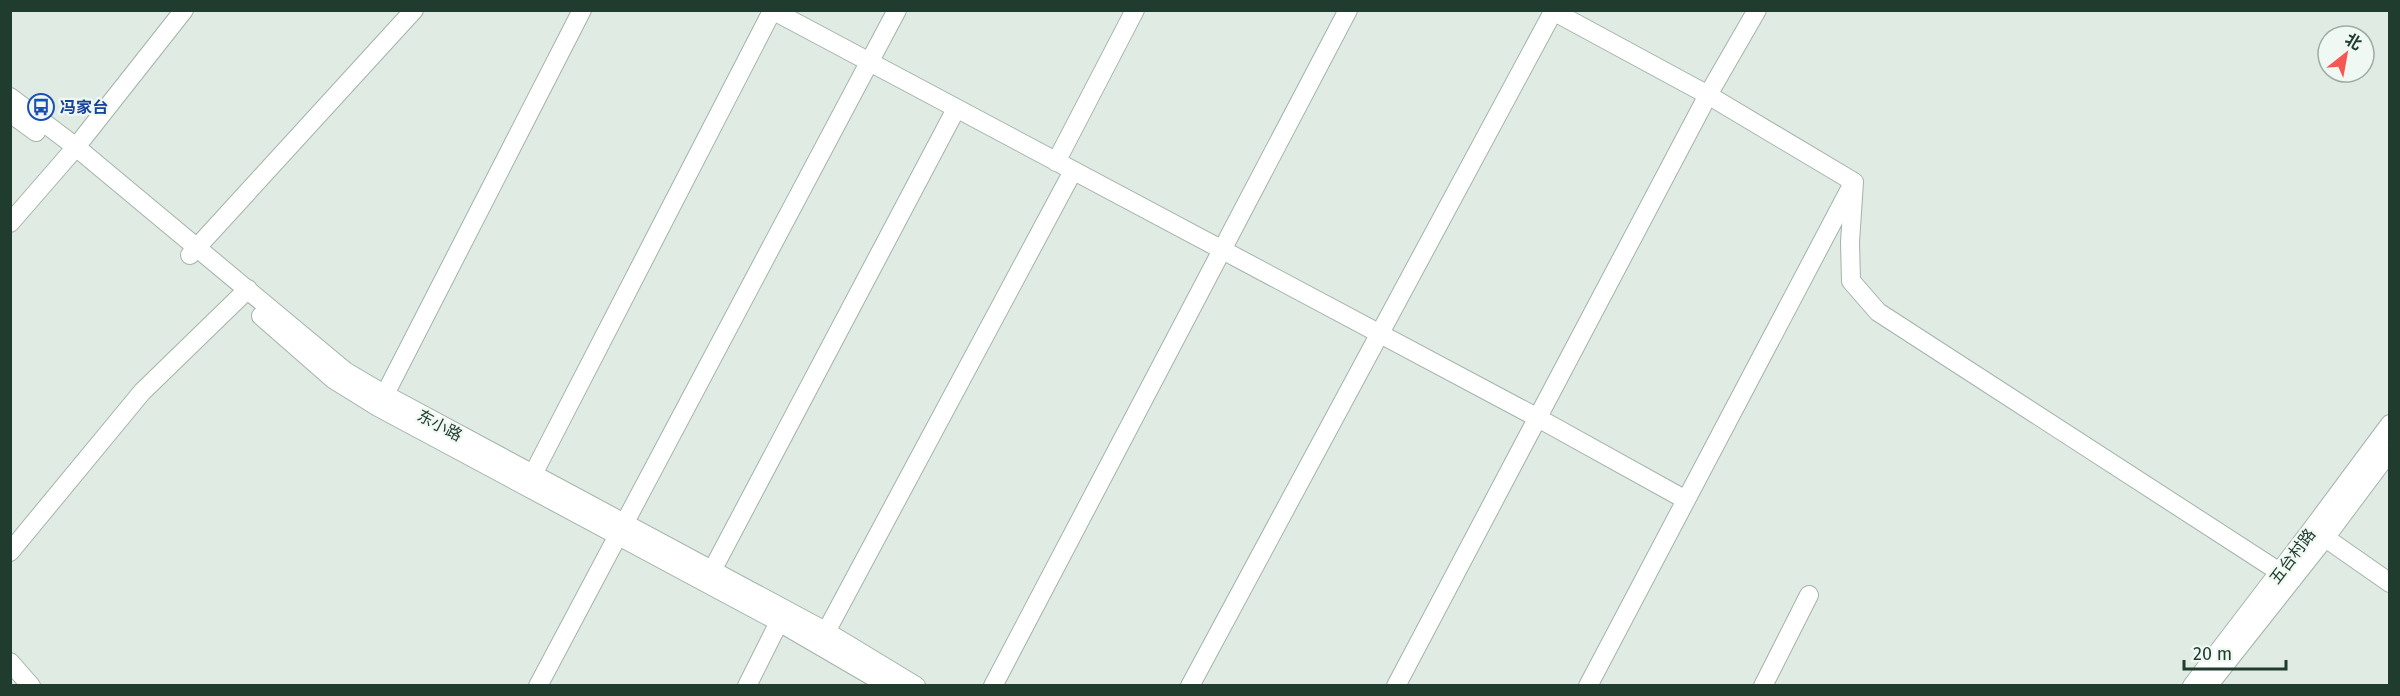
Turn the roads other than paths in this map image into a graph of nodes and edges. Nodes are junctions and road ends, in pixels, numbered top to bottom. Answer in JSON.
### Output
{"nodes":[{"id":1,"x":184,"y":10,"type":"edge"},
{"id":2,"x":414,"y":10,"type":"edge"},
{"id":3,"x":582,"y":10,"type":"edge"},
{"id":4,"x":897,"y":10,"type":"edge"},
{"id":5,"x":1135,"y":10,"type":"edge"},
{"id":6,"x":1348,"y":10,"type":"edge"},
{"id":7,"x":1757,"y":10,"type":"edge"},
{"id":8,"x":772,"y":11,"type":"edge"},
{"id":9,"x":1553,"y":11,"type":"edge"},
{"id":10,"x":869,"y":62,"type":"junction"},
{"id":11,"x":1708,"y":95,"type":"junction"},
{"id":12,"x":10,"y":97,"type":"edge"},
{"id":13,"x":956,"y":109,"type":"junction"},
{"id":14,"x":10,"y":113,"type":"edge"},
{"id":15,"x":72,"y":151,"type":"junction"},
{"id":16,"x":1056,"y":162,"type":"junction"},
{"id":17,"x":1073,"y":171,"type":"junction"},
{"id":18,"x":1854,"y":182,"type":"junction"},
{"id":19,"x":10,"y":224,"type":"edge"},
{"id":20,"x":1222,"y":250,"type":"junction"},
{"id":21,"x":193,"y":251,"type":"junction"},
{"id":22,"x":244,"y":293,"type":"junction"},
{"id":23,"x":1380,"y":333,"type":"junction"},
{"id":24,"x":381,"y":401,"type":"junction"},
{"id":25,"x":1538,"y":417,"type":"junction"},
{"id":26,"x":2390,"y":424,"type":"edge"},
{"id":27,"x":2390,"y":451,"type":"edge"},
{"id":28,"x":529,"y":481,"type":"junction"},
{"id":29,"x":1686,"y":500,"type":"junction"},
{"id":30,"x":622,"y":530,"type":"junction"},
{"id":31,"x":2319,"y":534,"type":"junction"},
{"id":32,"x":10,"y":552,"type":"edge"},
{"id":33,"x":2286,"y":576,"type":"junction"},
{"id":34,"x":709,"y":577,"type":"junction"},
{"id":35,"x":2390,"y":583,"type":"edge"},
{"id":36,"x":1809,"y":595,"type":"dead end"},
{"id":37,"x":782,"y":616,"type":"junction"},
{"id":38,"x":823,"y":638,"type":"junction"},
{"id":39,"x":10,"y":662,"type":"edge"},
{"id":40,"x":31,"y":686,"type":"edge"},
{"id":41,"x":538,"y":686,"type":"edge"},
{"id":42,"x":747,"y":686,"type":"edge"},
{"id":43,"x":889,"y":686,"type":"edge"},
{"id":44,"x":916,"y":686,"type":"edge"},
{"id":45,"x":993,"y":686,"type":"edge"},
{"id":46,"x":1190,"y":686,"type":"edge"},
{"id":47,"x":1396,"y":686,"type":"edge"},
{"id":48,"x":1588,"y":686,"type":"edge"},
{"id":49,"x":1763,"y":686,"type":"edge"},
{"id":50,"x":2192,"y":686,"type":"edge"},
{"id":51,"x":2208,"y":686,"type":"edge"}],
"edges":[{"from":1,"to":15,"type":"street"},
{"from":2,"to":21,"type":"street"},
{"from":3,"to":24,"type":"street"},
{"from":4,"to":10,"type":"street"},
{"from":5,"to":16,"type":"street"},
{"from":6,"to":20,"type":"street"},
{"from":7,"to":11,"type":"street"},
{"from":8,"to":10,"type":"street"},
{"from":8,"to":28,"type":"street"},
{"from":9,"to":11,"type":"street"},
{"from":9,"to":23,"type":"street"},
{"from":10,"to":13,"type":"street"},
{"from":10,"to":30,"type":"street"},
{"from":11,"to":18,"type":"street"},
{"from":11,"to":25,"type":"street"},
{"from":12,"to":15,"type":"street","name":"东小路"},
{"from":13,"to":16,"type":"street"},
{"from":13,"to":34,"type":"street"},
{"from":14,"to":15,"type":"street","name":"东小路"},
{"from":15,"to":19,"type":"street"},
{"from":15,"to":21,"type":"street","name":"东小路"},
{"from":16,"to":17,"type":"street"},
{"from":17,"to":20,"type":"street"},
{"from":17,"to":38,"type":"street"},
{"from":18,"to":29,"type":"street"},
{"from":18,"to":33,"type":"street"},
{"from":20,"to":23,"type":"street"},
{"from":20,"to":45,"type":"street"},
{"from":21,"to":22,"type":"street","name":"东小路"},
{"from":22,"to":24,"type":"street","name":"东小路"},
{"from":22,"to":32,"type":"street"},
{"from":23,"to":25,"type":"street"},
{"from":23,"to":46,"type":"street"},
{"from":24,"to":28,"type":"street","name":"东小路"},
{"from":25,"to":29,"type":"street"},
{"from":25,"to":47,"type":"street"},
{"from":26,"to":31,"type":"street","name":"五台村路"},
{"from":27,"to":31,"type":"street","name":"五台村路"},
{"from":28,"to":30,"type":"street","name":"东小路"},
{"from":29,"to":48,"type":"street"},
{"from":30,"to":34,"type":"street","name":"东小路"},
{"from":30,"to":41,"type":"street"},
{"from":31,"to":33,"type":"street","name":"五台村路"},
{"from":31,"to":35,"type":"street"},
{"from":33,"to":50,"type":"street","name":"五台村路"},
{"from":33,"to":51,"type":"street","name":"五台村路"},
{"from":34,"to":37,"type":"street","name":"东小路"},
{"from":36,"to":49,"type":"street"},
{"from":37,"to":38,"type":"street","name":"东小路"},
{"from":37,"to":42,"type":"street"},
{"from":38,"to":43,"type":"street","name":"东小路"},
{"from":38,"to":44,"type":"street","name":"东小路"},
{"from":39,"to":40,"type":"street"}]}
